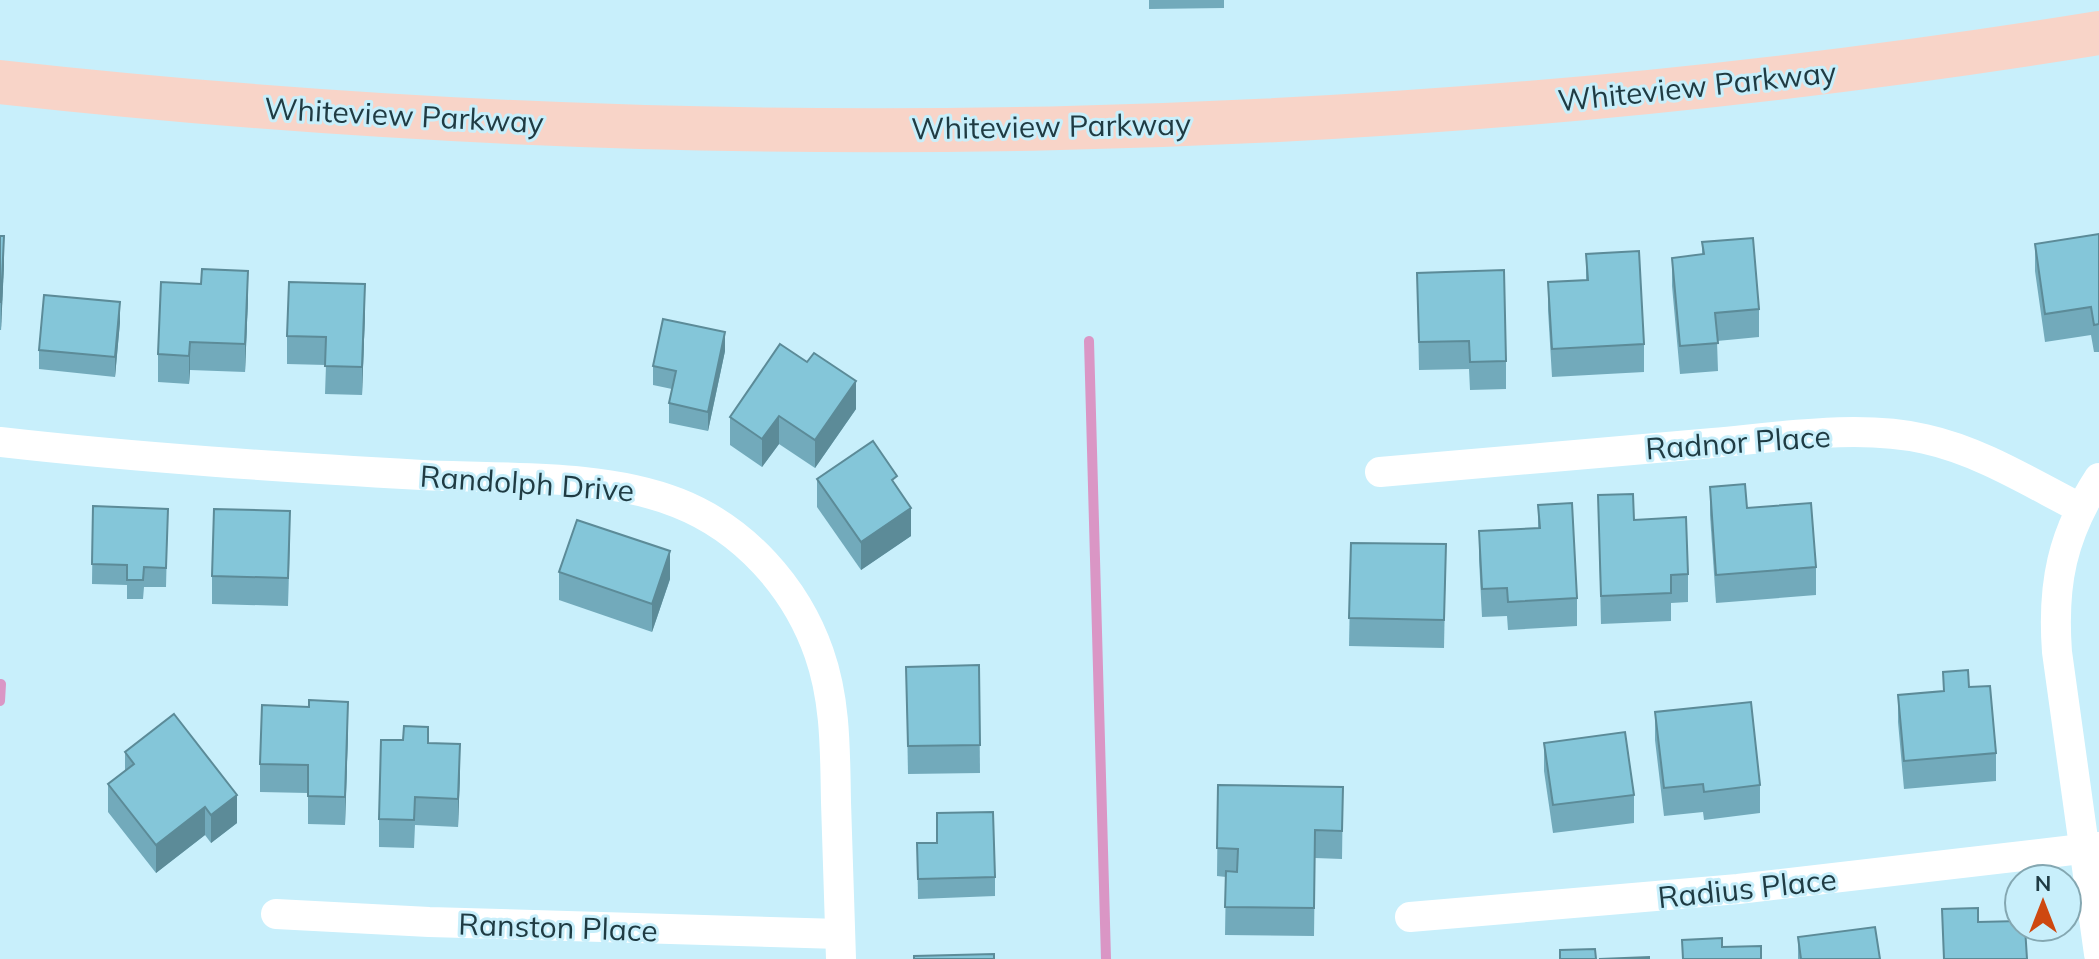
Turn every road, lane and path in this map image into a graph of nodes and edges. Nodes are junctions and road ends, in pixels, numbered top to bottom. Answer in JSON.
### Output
{"nodes":[{"id":1,"x":2099,"y":33,"type":"edge"},
{"id":2,"x":0,"y":82,"type":"edge"},
{"id":3,"x":0,"y":442,"type":"edge"},
{"id":4,"x":1380,"y":472,"type":"dead end"},
{"id":5,"x":2099,"y":478,"type":"edge"},
{"id":6,"x":2080,"y":508,"type":"junction"},
{"id":7,"x":2092,"y":848,"type":"edge"},
{"id":8,"x":276,"y":914,"type":"dead end"},
{"id":9,"x":1410,"y":917,"type":"dead end"},
{"id":10,"x":840,"y":946,"type":"edge"},
{"id":11,"x":2099,"y":954,"type":"edge"}],
"edges":[{"from":1,"to":2,"type":"street","name":"Whiteview Parkway"},
{"from":3,"to":10,"type":"street","name":"Randolph Drive"},
{"from":4,"to":6,"type":"street","name":"Radnor Place"},
{"from":5,"to":6,"type":"street"},
{"from":6,"to":7,"type":"street"},
{"from":7,"to":9,"type":"street","name":"Radius Place"},
{"from":7,"to":11,"type":"street"},
{"from":8,"to":10,"type":"street","name":"Ranston Place"}]}
